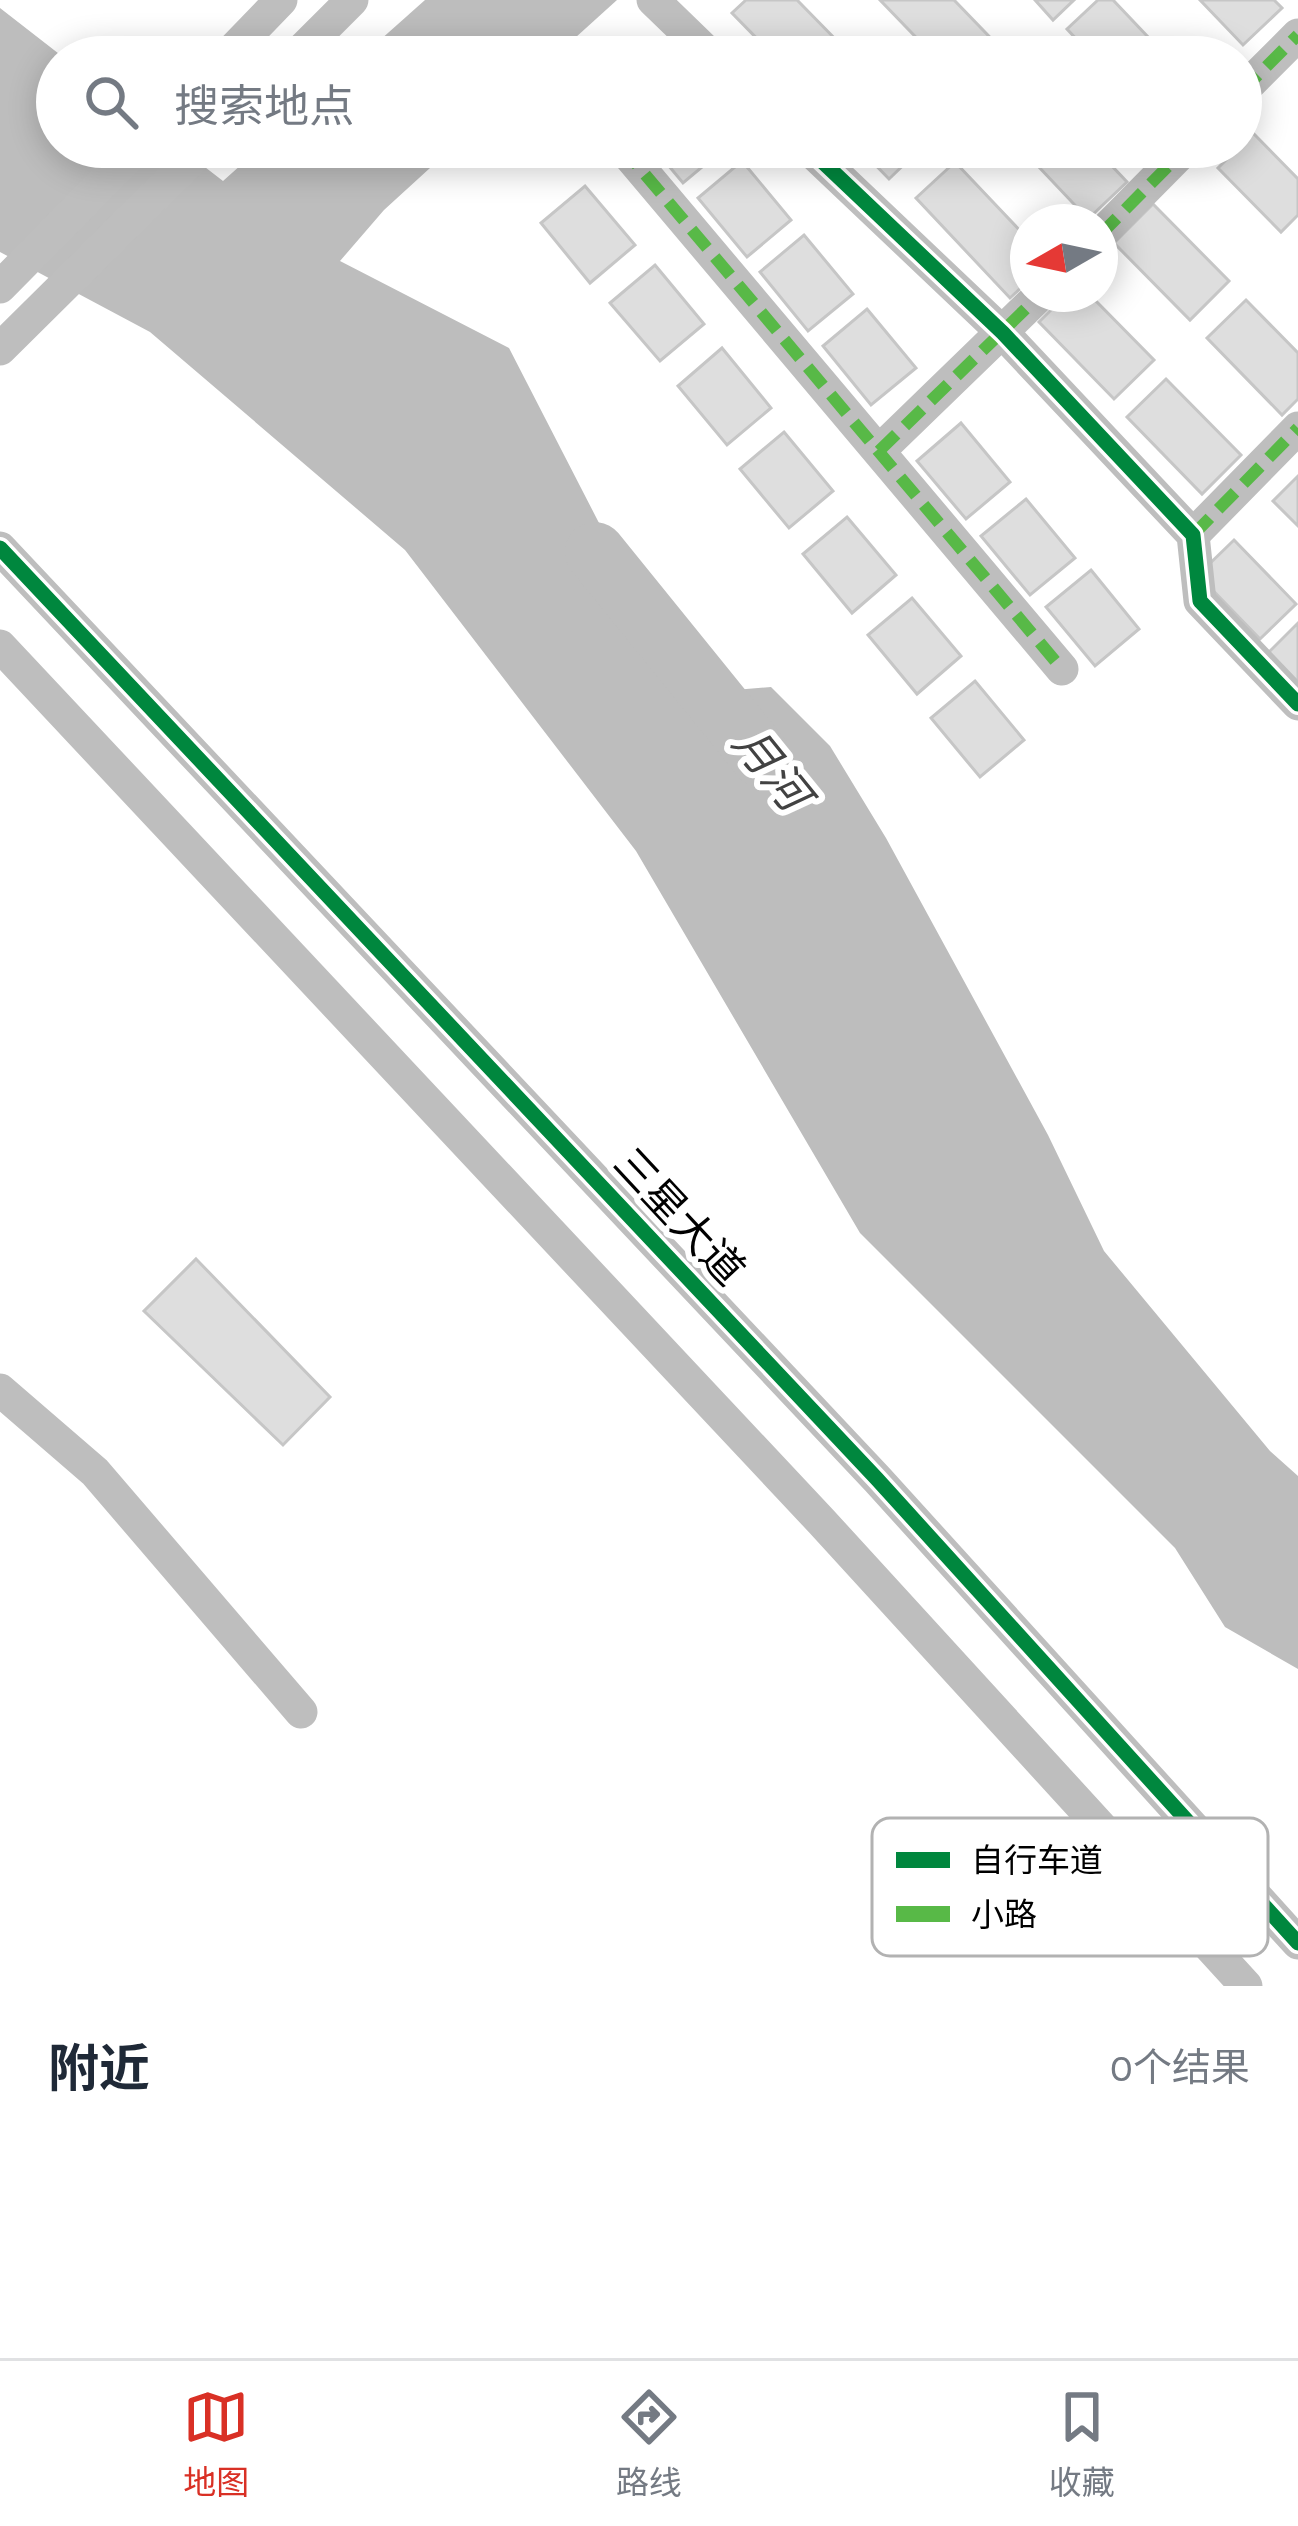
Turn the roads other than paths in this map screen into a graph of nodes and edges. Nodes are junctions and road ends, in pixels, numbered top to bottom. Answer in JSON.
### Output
{"nodes":[{"id":1,"x":281,"y":0,"type":"edge"},
{"id":2,"x":352,"y":0,"type":"edge"},
{"id":3,"x":654,"y":2,"type":"edge"},
{"id":4,"x":1298,"y":35,"type":"edge"},
{"id":5,"x":246,"y":36,"type":"edge"},
{"id":6,"x":316,"y":36,"type":"edge"},
{"id":7,"x":690,"y":36,"type":"edge"},
{"id":8,"x":1262,"y":71,"type":"edge"},
{"id":9,"x":117,"y":168,"type":"edge"},
{"id":10,"x":183,"y":168,"type":"edge"},
{"id":11,"x":640,"y":168,"type":"edge"},
{"id":12,"x":829,"y":168,"type":"edge"},
{"id":13,"x":1166,"y":168,"type":"edge"},
{"id":14,"x":1118,"y":217,"type":"edge"},
{"id":15,"x":12,"y":276,"type":"edge"},
{"id":16,"x":1024,"y":312,"type":"edge"},
{"id":17,"x":1003,"y":332,"type":"junction"},
{"id":18,"x":0,"y":349,"type":"edge"},
{"id":19,"x":1298,"y":428,"type":"edge"},
{"id":20,"x":879,"y":452,"type":"junction"},
{"id":21,"x":1193,"y":535,"type":"junction"},
{"id":22,"x":0,"y":548,"type":"edge"},
{"id":23,"x":0,"y":646,"type":"edge"},
{"id":24,"x":1062,"y":668,"type":"dead end"},
{"id":25,"x":1298,"y":704,"type":"edge"},
{"id":26,"x":0,"y":1390,"type":"edge"},
{"id":27,"x":301,"y":1712,"type":"dead end"},
{"id":28,"x":1092,"y":1818,"type":"edge"},
{"id":29,"x":1185,"y":1818,"type":"edge"},
{"id":30,"x":1268,"y":1909,"type":"edge"},
{"id":31,"x":1298,"y":1942,"type":"edge"},
{"id":32,"x":1219,"y":1956,"type":"edge"},
{"id":33,"x":1246,"y":1986,"type":"edge"}],
"edges":[{"from":1,"to":5,"type":"street"},
{"from":2,"to":6,"type":"street"},
{"from":3,"to":7,"type":"street"},
{"from":4,"to":8,"type":"street"},
{"from":9,"to":15,"type":"street"},
{"from":10,"to":18,"type":"street"},
{"from":11,"to":20,"type":"street"},
{"from":12,"to":17,"type":"street"},
{"from":13,"to":14,"type":"street"},
{"from":16,"to":17,"type":"street"},
{"from":17,"to":20,"type":"street"},
{"from":17,"to":21,"type":"street"},
{"from":19,"to":21,"type":"street"},
{"from":20,"to":24,"type":"street"},
{"from":21,"to":25,"type":"street"},
{"from":22,"to":29,"type":"street","name":"三星大道"},
{"from":23,"to":28,"type":"street"},
{"from":26,"to":27,"type":"street"},
{"from":30,"to":31,"type":"street","name":"三星大道"},
{"from":32,"to":33,"type":"street"}]}
